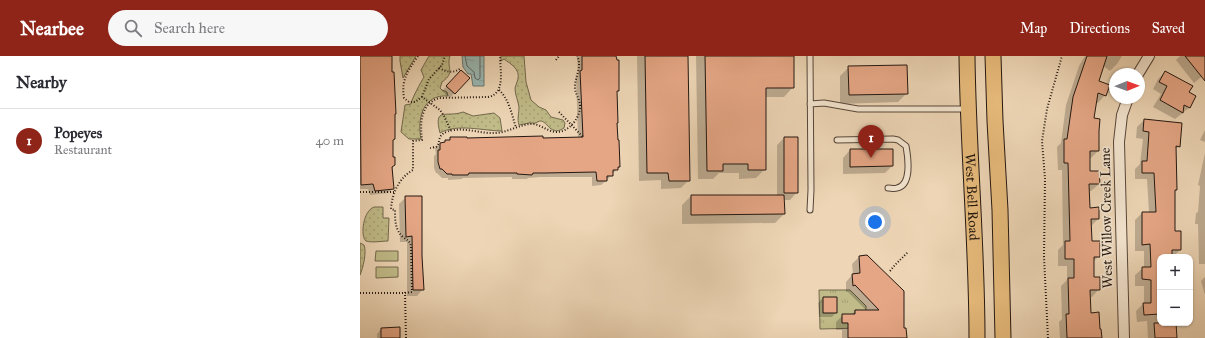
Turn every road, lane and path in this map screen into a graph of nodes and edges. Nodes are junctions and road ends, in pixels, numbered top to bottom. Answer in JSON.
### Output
{"nodes":[{"id":1,"x":418,"y":56,"type":"edge"},
{"id":2,"x":444,"y":56,"type":"edge"},
{"id":3,"x":500,"y":56,"type":"edge"},
{"id":4,"x":559,"y":56,"type":"edge"},
{"id":5,"x":577,"y":56,"type":"edge"},
{"id":6,"x":810,"y":56,"type":"edge"},
{"id":7,"x":967,"y":56,"type":"edge"},
{"id":8,"x":993,"y":56,"type":"edge"},
{"id":9,"x":1062,"y":56,"type":"edge"},
{"id":10,"x":1149,"y":56,"type":"edge"},
{"id":11,"x":556,"y":60,"type":"dead end"},
{"id":12,"x":439,"y":68,"type":"junction"},
{"id":13,"x":461,"y":68,"type":"dead end"},
{"id":14,"x":1142,"y":68,"type":"edge"},
{"id":15,"x":499,"y":90,"type":"junction"},
{"id":16,"x":422,"y":97,"type":"junction"},
{"id":17,"x":430,"y":103,"type":"junction"},
{"id":18,"x":810,"y":104,"type":"junction"},
{"id":19,"x":1126,"y":104,"type":"edge"},
{"id":20,"x":968,"y":109,"type":"junction"},
{"id":21,"x":559,"y":112,"type":"dead end"},
{"id":22,"x":572,"y":125,"type":"junction"},
{"id":23,"x":516,"y":128,"type":"junction"},
{"id":24,"x":450,"y":131,"type":"junction"},
{"id":25,"x":584,"y":138,"type":"dead end"},
{"id":26,"x":837,"y":140,"type":"dead end"},
{"id":27,"x":430,"y":148,"type":"dead end"},
{"id":28,"x":888,"y":188,"type":"dead end"},
{"id":29,"x":360,"y":192,"type":"edge"},
{"id":30,"x":395,"y":192,"type":"junction"},
{"id":31,"x":810,"y":210,"type":"dead end"},
{"id":32,"x":1000,"y":210,"type":"junction"},
{"id":33,"x":974,"y":212,"type":"junction"},
{"id":34,"x":908,"y":252,"type":"dead end"},
{"id":35,"x":890,"y":271,"type":"dead end"},
{"id":36,"x":360,"y":293,"type":"edge"},
{"id":37,"x":405,"y":293,"type":"junction"},
{"id":38,"x":406,"y":338,"type":"edge"},
{"id":39,"x":977,"y":338,"type":"edge"},
{"id":40,"x":1003,"y":338,"type":"edge"},
{"id":41,"x":1048,"y":338,"type":"edge"},
{"id":42,"x":1124,"y":338,"type":"edge"}],
"edges":[{"from":1,"to":16,"type":"path"},
{"from":2,"to":12,"type":"path"},
{"from":3,"to":15,"type":"path"},
{"from":4,"to":11,"type":"path"},
{"from":5,"to":22,"type":"path"},
{"from":6,"to":18,"type":"lane"},
{"from":7,"to":20,"type":"main road","name":"West Bell Road"},
{"from":8,"to":32,"type":"main road","name":"West Bell Road"},
{"from":9,"to":41,"type":"path"},
{"from":10,"to":14,"type":"street"},
{"from":12,"to":13,"type":"path"},
{"from":12,"to":16,"type":"path"},
{"from":15,"to":17,"type":"path"},
{"from":15,"to":23,"type":"path"},
{"from":16,"to":17,"type":"path"},
{"from":17,"to":24,"type":"path"},
{"from":17,"to":30,"type":"path"},
{"from":18,"to":20,"type":"lane"},
{"from":18,"to":31,"type":"lane"},
{"from":19,"to":42,"type":"street","name":"West Willow Creek Lane"},
{"from":20,"to":33,"type":"main road","name":"West Bell Road"},
{"from":21,"to":22,"type":"path"},
{"from":22,"to":23,"type":"path"},
{"from":22,"to":25,"type":"path"},
{"from":23,"to":24,"type":"path"},
{"from":24,"to":27,"type":"path"},
{"from":26,"to":28,"type":"lane"},
{"from":29,"to":30,"type":"path"},
{"from":30,"to":37,"type":"path"},
{"from":32,"to":33,"type":"main road"},
{"from":32,"to":40,"type":"main road","name":"West Bell Road"},
{"from":33,"to":39,"type":"main road","name":"West Bell Road"},
{"from":34,"to":35,"type":"path"},
{"from":36,"to":37,"type":"path"},
{"from":37,"to":38,"type":"path"}]}
